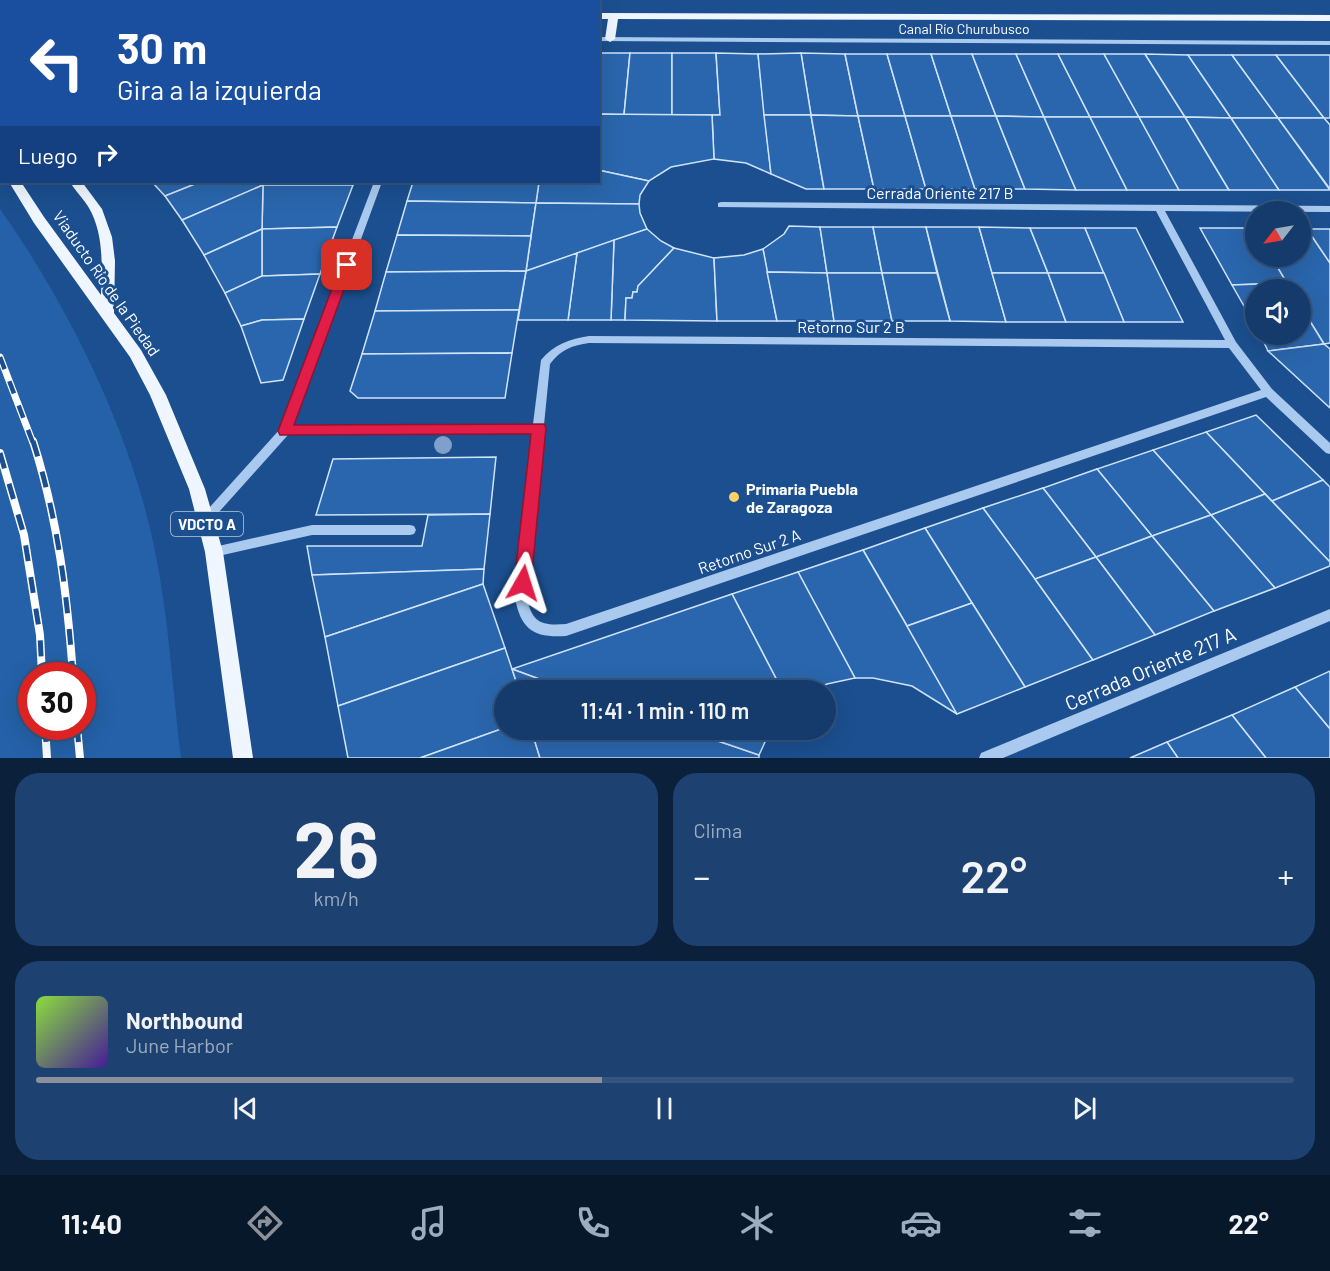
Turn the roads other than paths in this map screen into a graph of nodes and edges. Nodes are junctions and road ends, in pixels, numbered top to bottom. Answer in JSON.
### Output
{"nodes":[{"id":1,"x":600,"y":16,"type":"edge"},
{"id":2,"x":614,"y":16,"type":"junction"},
{"id":3,"x":1329,"y":19,"type":"edge"},
{"id":4,"x":600,"y":39,"type":"edge"},
{"id":5,"x":610,"y":39,"type":"junction"},
{"id":6,"x":1330,"y":43,"type":"edge"},
{"id":7,"x":16,"y":183,"type":"edge"},
{"id":8,"x":77,"y":183,"type":"edge"},
{"id":9,"x":378,"y":183,"type":"edge"},
{"id":10,"x":721,"y":206,"type":"dead end"},
{"id":11,"x":1159,"y":208,"type":"junction"},
{"id":12,"x":1330,"y":209,"type":"edge"},
{"id":13,"x":107,"y":312,"type":"junction"},
{"id":14,"x":1232,"y":344,"type":"junction"},
{"id":15,"x":1268,"y":392,"type":"junction"},
{"id":16,"x":538,"y":428,"type":"junction"},
{"id":17,"x":285,"y":431,"type":"junction"},
{"id":18,"x":1330,"y":450,"type":"edge"},
{"id":19,"x":206,"y":518,"type":"junction"},
{"id":20,"x":410,"y":530,"type":"dead end"},
{"id":21,"x":214,"y":552,"type":"junction"},
{"id":22,"x":1330,"y":615,"type":"edge"},
{"id":23,"x":243,"y":758,"type":"edge"},
{"id":24,"x":986,"y":758,"type":"edge"}],
"edges":[{"from":1,"to":2,"type":"main road","name":"Canal Río Churubusco"},
{"from":2,"to":3,"type":"main road","name":"Canal Río Churubusco"},
{"from":2,"to":5,"type":"main road"},
{"from":4,"to":5,"type":"street","name":"Canal Río Churubusco"},
{"from":5,"to":6,"type":"street","name":"Canal Río Churubusco"},
{"from":7,"to":13,"type":"main road","name":"Viaducto Río de la Piedad","number":"VDCTO A"},
{"from":8,"to":13,"type":"main road"},
{"from":9,"to":17,"type":"street"},
{"from":10,"to":11,"type":"street","name":"Cerrada Oriente 217 B"},
{"from":11,"to":12,"type":"street","name":"Cerrada Oriente 217 B"},
{"from":11,"to":14,"type":"street"},
{"from":13,"to":19,"type":"main road","name":"Viaducto Río de la Piedad","number":"VDCTO A"},
{"from":14,"to":15,"type":"street"},
{"from":14,"to":16,"type":"street","name":"Retorno Sur 2 B"},
{"from":15,"to":16,"type":"street","name":"Retorno Sur 2 A"},
{"from":15,"to":18,"type":"street"},
{"from":16,"to":17,"type":"street"},
{"from":17,"to":19,"type":"street"},
{"from":19,"to":21,"type":"main road","name":"Viaducto Río de la Piedad","number":"VDCTO A"},
{"from":20,"to":21,"type":"street"},
{"from":21,"to":23,"type":"main road","name":"Viaducto Río de la Piedad","number":"VDCTO A"},
{"from":22,"to":24,"type":"street","name":"Cerrada Oriente 217 A"}]}
